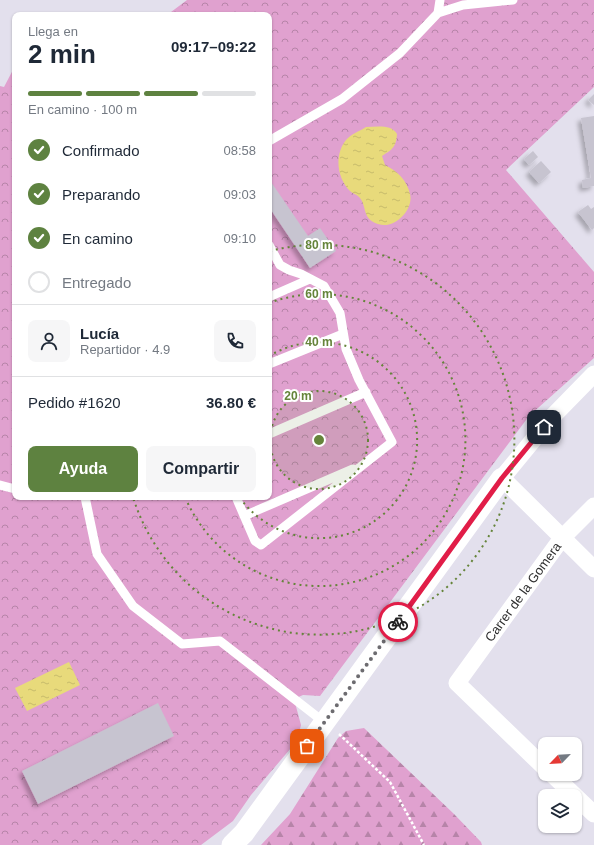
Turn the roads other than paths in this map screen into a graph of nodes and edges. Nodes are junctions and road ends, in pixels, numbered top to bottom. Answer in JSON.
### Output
{"nodes":[{"id":1,"x":440,"y":0,"type":"edge"},
{"id":2,"x":514,"y":0,"type":"edge"},
{"id":3,"x":438,"y":13,"type":"junction"},
{"id":4,"x":272,"y":139,"type":"edge"},
{"id":5,"x":272,"y":250,"type":"edge"},
{"id":6,"x":310,"y":279,"type":"junction"},
{"id":7,"x":272,"y":295,"type":"edge"},
{"id":8,"x":343,"y":334,"type":"junction"},
{"id":9,"x":272,"y":363,"type":"edge"},
{"id":10,"x":594,"y":374,"type":"edge"},
{"id":11,"x":366,"y":392,"type":"junction"},
{"id":12,"x":272,"y":433,"type":"edge"},
{"id":13,"x":365,"y":464,"type":"junction"},
{"id":14,"x":502,"y":478,"type":"junction"},
{"id":15,"x":0,"y":485,"type":"edge"},
{"id":16,"x":12,"y":488,"type":"edge"},
{"id":17,"x":86,"y":500,"type":"edge"},
{"id":18,"x":237,"y":500,"type":"edge"},
{"id":19,"x":594,"y":506,"type":"edge"},
{"id":20,"x":244,"y":516,"type":"junction"},
{"id":21,"x":562,"y":538,"type":"junction"},
{"id":22,"x":594,"y":569,"type":"edge"},
{"id":23,"x":331,"y":727,"type":"junction"},
{"id":24,"x":538,"y":761,"type":"edge"},
{"id":25,"x":559,"y":781,"type":"edge"},
{"id":26,"x":568,"y":789,"type":"edge"},
{"id":27,"x":582,"y":803,"type":"edge"},
{"id":28,"x":594,"y":814,"type":"edge"},
{"id":29,"x":232,"y":845,"type":"edge"}],
"edges":[{"from":1,"to":3,"type":"lane"},
{"from":2,"to":3,"type":"lane"},
{"from":3,"to":4,"type":"lane"},
{"from":5,"to":6,"type":"lane"},
{"from":6,"to":7,"type":"lane"},
{"from":6,"to":8,"type":"lane"},
{"from":8,"to":9,"type":"lane"},
{"from":8,"to":11,"type":"lane"},
{"from":10,"to":14,"type":"street"},
{"from":11,"to":12,"type":"lane"},
{"from":11,"to":13,"type":"lane"},
{"from":13,"to":20,"type":"lane"},
{"from":13,"to":20,"type":"lane"},
{"from":14,"to":21,"type":"street"},
{"from":14,"to":23,"type":"street"},
{"from":15,"to":16,"type":"lane"},
{"from":17,"to":23,"type":"lane"},
{"from":18,"to":20,"type":"lane"},
{"from":19,"to":21,"type":"street","name":"Carrer de la Gomera"},
{"from":21,"to":22,"type":"street"},
{"from":21,"to":24,"type":"street","name":"Carrer de la Gomera"},
{"from":23,"to":29,"type":"street"},
{"from":25,"to":26,"type":"street"},
{"from":27,"to":28,"type":"street"}]}
